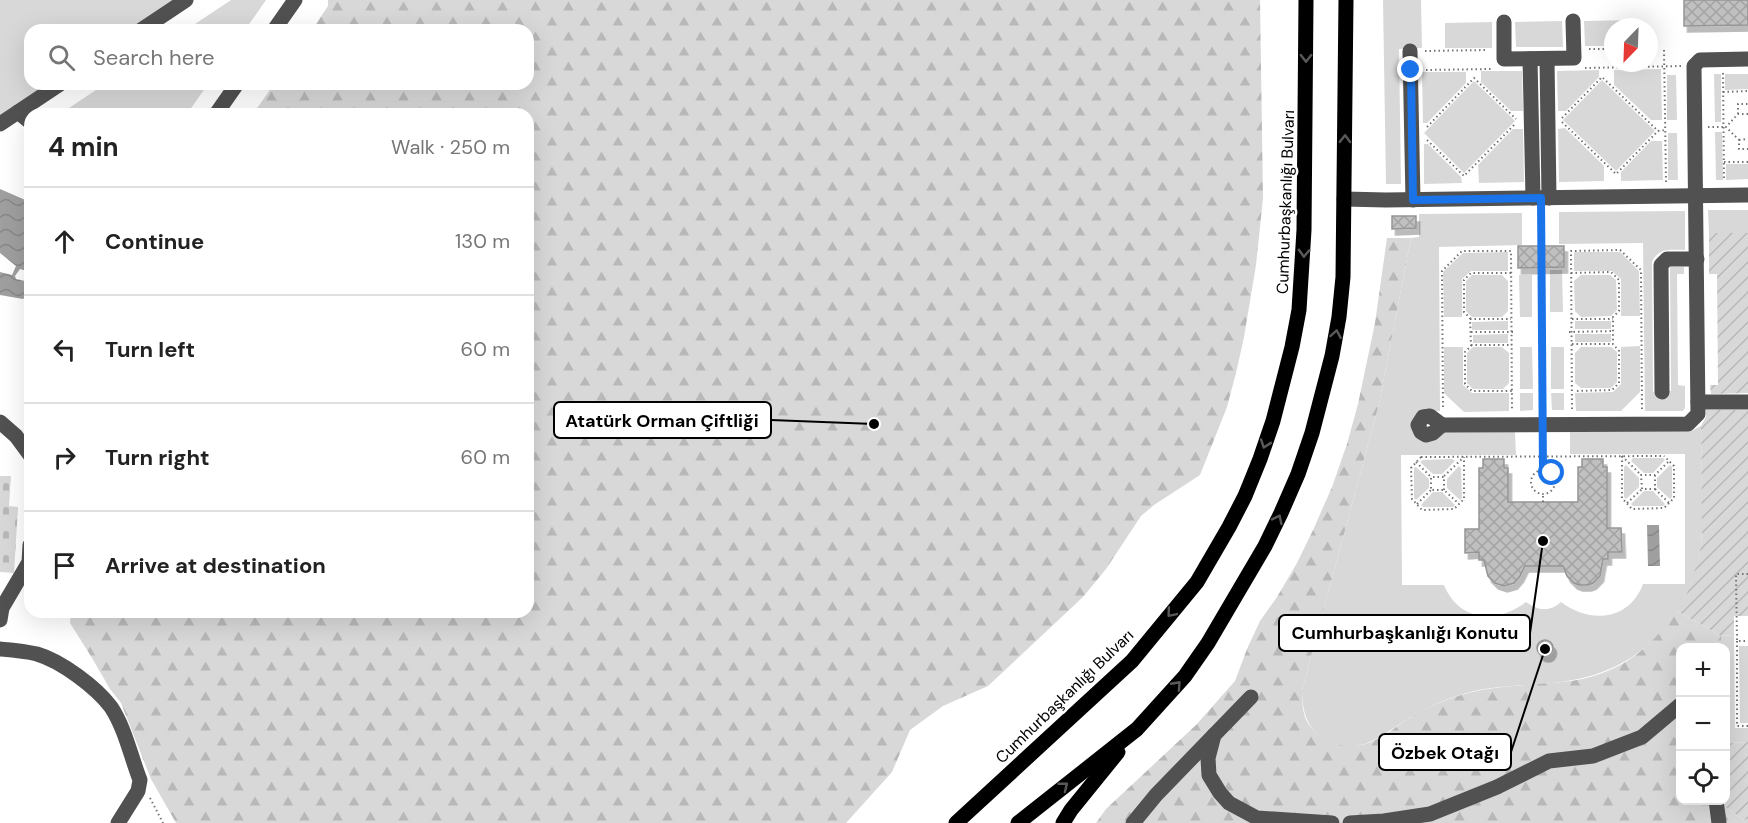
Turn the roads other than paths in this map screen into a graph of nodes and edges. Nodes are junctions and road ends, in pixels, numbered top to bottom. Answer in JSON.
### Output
{"nodes":[{"id":1,"x":186,"y":0,"type":"edge"},
{"id":2,"x":295,"y":0,"type":"edge"},
{"id":3,"x":1306,"y":0,"type":"edge"},
{"id":4,"x":1346,"y":0,"type":"edge"},
{"id":5,"x":1573,"y":21,"type":"dead end"},
{"id":6,"x":1504,"y":22,"type":"dead end"},
{"id":7,"x":150,"y":24,"type":"edge"},
{"id":8,"x":278,"y":24,"type":"edge"},
{"id":9,"x":1410,"y":51,"type":"road end"},
{"id":10,"x":1530,"y":59,"type":"junction"},
{"id":11,"x":1547,"y":59,"type":"junction"},
{"id":12,"x":1748,"y":59,"type":"edge"},
{"id":13,"x":53,"y":90,"type":"edge"},
{"id":14,"x":233,"y":90,"type":"edge"},
{"id":15,"x":34,"y":108,"type":"edge"},
{"id":16,"x":220,"y":108,"type":"edge"},
{"id":17,"x":24,"y":117,"type":"edge"},
{"id":18,"x":0,"y":124,"type":"edge"},
{"id":19,"x":1748,"y":195,"type":"edge"},
{"id":20,"x":1696,"y":196,"type":"junction"},
{"id":21,"x":1541,"y":198,"type":"junction"},
{"id":22,"x":1344,"y":199,"type":"junction"},
{"id":23,"x":1413,"y":200,"type":"junction"},
{"id":24,"x":1697,"y":259,"type":"junction"},
{"id":25,"x":1662,"y":392,"type":"dead end"},
{"id":26,"x":1698,"y":402,"type":"junction"},
{"id":27,"x":1748,"y":402,"type":"edge"},
{"id":28,"x":0,"y":422,"type":"edge"},
{"id":29,"x":1443,"y":425,"type":"road end"},
{"id":30,"x":24,"y":447,"type":"edge"},
{"id":31,"x":24,"y":571,"type":"edge"},
{"id":32,"x":0,"y":620,"type":"edge"},
{"id":33,"x":0,"y":649,"type":"edge"},
{"id":34,"x":1251,"y":697,"type":"dead end"},
{"id":35,"x":1676,"y":708,"type":"edge"},
{"id":36,"x":1137,"y":729,"type":"junction"},
{"id":37,"x":1214,"y":735,"type":"junction"},
{"id":38,"x":1717,"y":805,"type":"edge"},
{"id":39,"x":118,"y":823,"type":"edge"},
{"id":40,"x":956,"y":823,"type":"edge"},
{"id":41,"x":1018,"y":823,"type":"edge"},
{"id":42,"x":1063,"y":823,"type":"edge"},
{"id":43,"x":1133,"y":823,"type":"edge"},
{"id":44,"x":1332,"y":823,"type":"edge"},
{"id":45,"x":1350,"y":823,"type":"edge"},
{"id":46,"x":1719,"y":823,"type":"edge"}],
"edges":[{"from":1,"to":7,"type":"lane"},
{"from":2,"to":8,"type":"lane"},
{"from":3,"to":40,"type":"main road","name":"Cumhurbaşkanlığı Bulvarı","one_way":true},
{"from":22,"to":4,"type":"main road","one_way":true},
{"from":5,"to":11,"type":"lane"},
{"from":6,"to":10,"type":"lane"},
{"from":9,"to":23,"type":"lane"},
{"from":10,"to":11,"type":"lane"},
{"from":10,"to":21,"type":"lane"},
{"from":11,"to":21,"type":"lane"},
{"from":12,"to":20,"type":"lane"},
{"from":13,"to":15,"type":"lane"},
{"from":14,"to":16,"type":"lane"},
{"from":17,"to":18,"type":"lane"},
{"from":19,"to":20,"type":"lane"},
{"from":20,"to":21,"type":"lane"},
{"from":20,"to":24,"type":"lane"},
{"from":21,"to":23,"type":"lane"},
{"from":22,"to":23,"type":"lane"},
{"from":36,"to":22,"type":"main road","one_way":true},
{"from":24,"to":25,"type":"lane"},
{"from":24,"to":26,"type":"lane"},
{"from":26,"to":27,"type":"lane"},
{"from":26,"to":29,"type":"lane"},
{"from":28,"to":30,"type":"lane"},
{"from":31,"to":32,"type":"lane"},
{"from":33,"to":39,"type":"lane"},
{"from":34,"to":37,"type":"lane"},
{"from":35,"to":45,"type":"lane"},
{"from":41,"to":36,"type":"main road","one_way":true},
{"from":36,"to":42,"type":"main road"},
{"from":37,"to":43,"type":"lane"},
{"from":37,"to":44,"type":"lane"},
{"from":38,"to":46,"type":"lane"}]}
